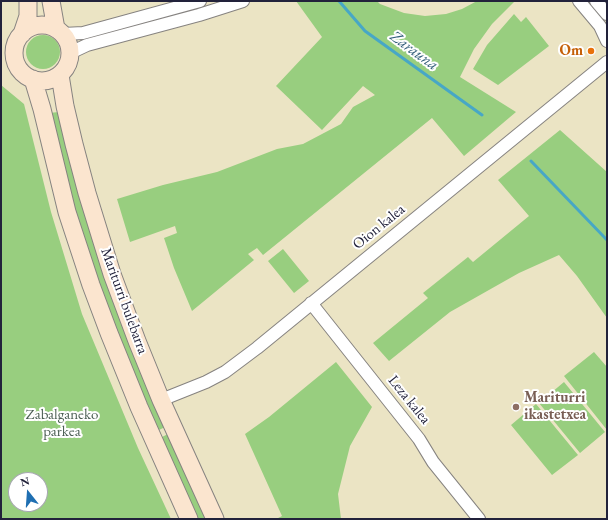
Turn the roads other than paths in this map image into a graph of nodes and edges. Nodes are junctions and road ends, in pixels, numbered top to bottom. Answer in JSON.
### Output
{"nodes":[{"id":1,"x":28,"y":1,"type":"edge"},
{"id":2,"x":51,"y":1,"type":"edge"},
{"id":3,"x":200,"y":1,"type":"edge"},
{"id":4,"x":243,"y":1,"type":"edge"},
{"id":5,"x":580,"y":1,"type":"edge"},
{"id":6,"x":596,"y":1,"type":"edge"},
{"id":7,"x":607,"y":14,"type":"edge"},
{"id":8,"x":60,"y":32,"type":"junction"},
{"id":9,"x":22,"y":34,"type":"junction"},
{"id":10,"x":607,"y":41,"type":"edge"},
{"id":11,"x":70,"y":53,"type":"junction"},
{"id":12,"x":607,"y":62,"type":"edge"},
{"id":13,"x":60,"y":75,"type":"junction"},
{"id":14,"x":33,"y":79,"type":"junction"},
{"id":15,"x":311,"y":303,"type":"junction"},
{"id":16,"x":160,"y":400,"type":"junction"},
{"id":17,"x":189,"y":519,"type":"edge"},
{"id":18,"x":215,"y":519,"type":"edge"},
{"id":19,"x":480,"y":519,"type":"edge"}],
"edges":[{"from":1,"to":9,"type":"main road"},
{"from":2,"to":8,"type":"main road"},
{"from":3,"to":8,"type":"street"},
{"from":4,"to":11,"type":"street"},
{"from":5,"to":10,"type":"street"},
{"from":6,"to":7,"type":"street"},
{"from":8,"to":9,"type":"main road"},
{"from":8,"to":11,"type":"main road"},
{"from":9,"to":14,"type":"main road"},
{"from":11,"to":13,"type":"main road"},
{"from":12,"to":15,"type":"street","name":"Oion kalea"},
{"from":13,"to":14,"type":"main road"},
{"from":13,"to":16,"type":"main road","name":"Mariturri bulebarra"},
{"from":14,"to":17,"type":"main road","name":"Mariturri bulebarra"},
{"from":15,"to":16,"type":"street","name":"Oion kalea"},
{"from":15,"to":19,"type":"street","name":"Leza kalea"},
{"from":16,"to":18,"type":"main road","name":"Mariturri bulebarra"}]}
